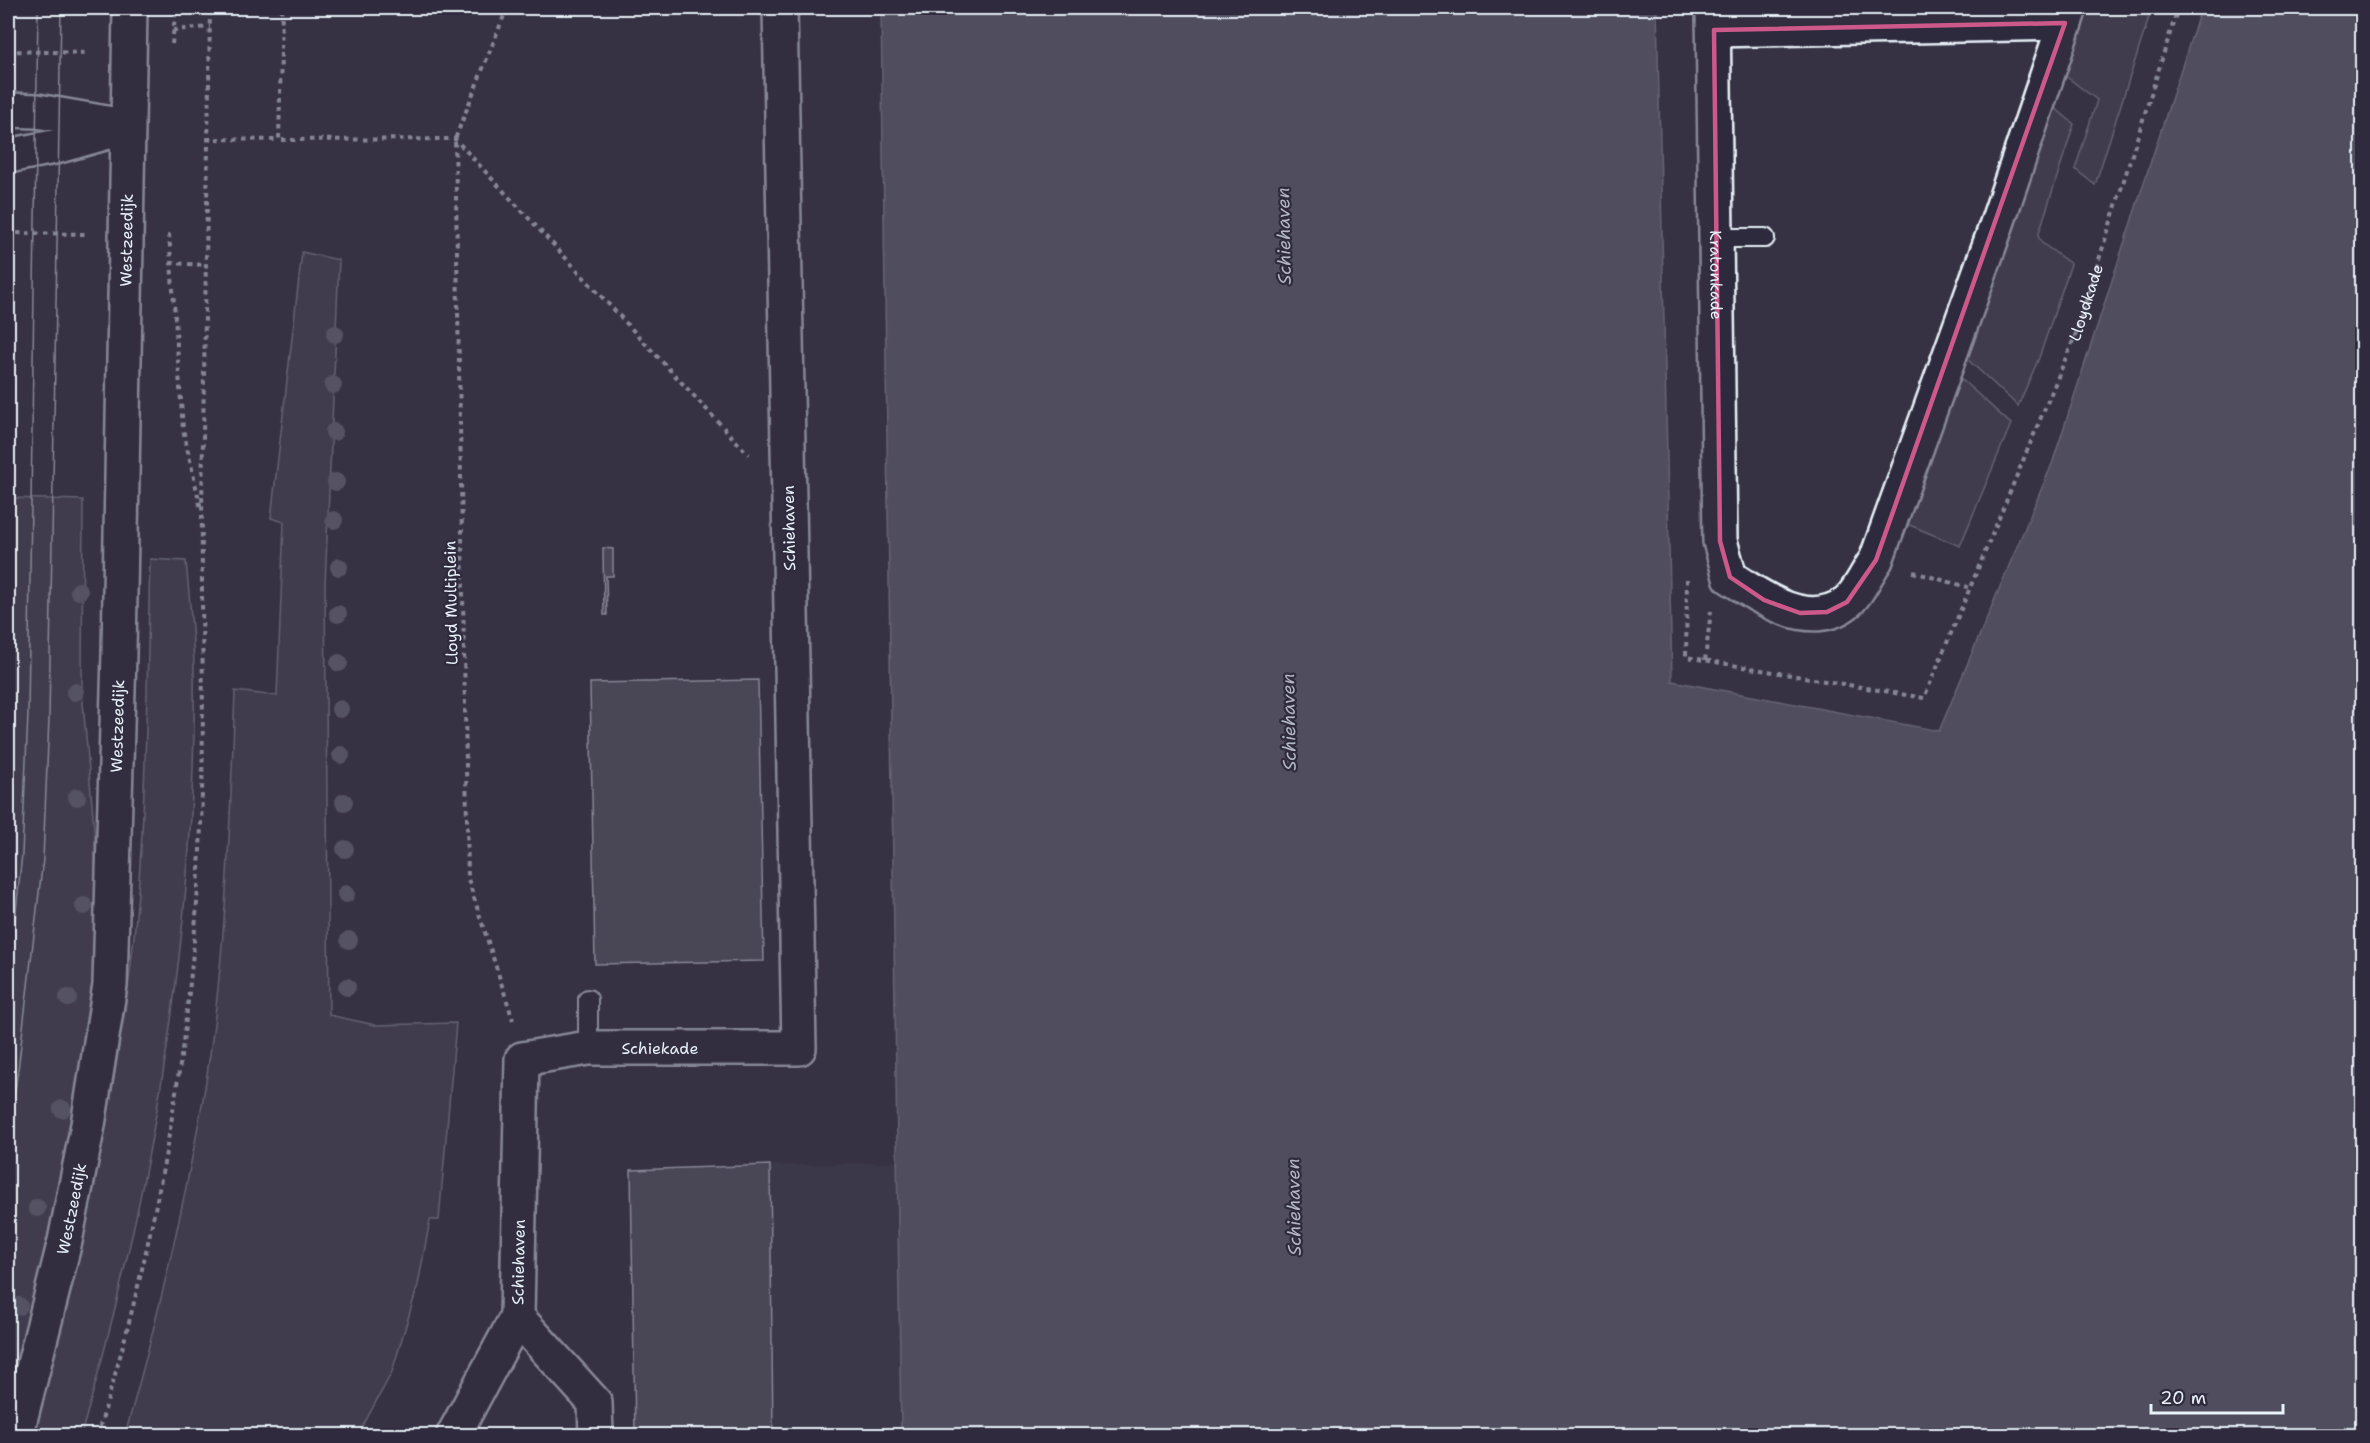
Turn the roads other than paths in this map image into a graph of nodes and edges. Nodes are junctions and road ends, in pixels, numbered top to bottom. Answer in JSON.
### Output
{"nodes":[{"id":1,"x":130,"y":8,"type":"edge"},
{"id":2,"x":780,"y":8,"type":"edge"},
{"id":3,"x":2068,"y":15,"type":"edge"},
{"id":4,"x":1714,"y":19,"type":"edge"},
{"id":5,"x":8,"y":110,"type":"edge"},
{"id":6,"x":126,"y":127,"type":"junction"},
{"id":7,"x":8,"y":156,"type":"edge"},
{"id":8,"x":1717,"y":238,"type":"junction"},
{"id":9,"x":1765,"y":238,"type":"dead end"},
{"id":10,"x":588,"y":999,"type":"dead end"},
{"id":11,"x":588,"y":1048,"type":"junction"},
{"id":12,"x":799,"y":1048,"type":"joint"},
{"id":13,"x":522,"y":1059,"type":"joint"},
{"id":14,"x":517,"y":1317,"type":"junction"},
{"id":15,"x":16,"y":1436,"type":"edge"},
{"id":16,"x":453,"y":1436,"type":"edge"},
{"id":17,"x":596,"y":1436,"type":"edge"}],
"edges":[{"from":1,"to":6,"type":"street","name":"Westzeedijk"},
{"from":2,"to":12,"type":"street","name":"Schiehaven"},
{"from":3,"to":4,"type":"street"},
{"from":3,"to":8,"type":"street","name":"Kratonkade"},
{"from":4,"to":8,"type":"street","name":"Kratonkade"},
{"from":5,"to":6,"type":"street"},
{"from":6,"to":7,"type":"street"},
{"from":6,"to":15,"type":"street","name":"Westzeedijk"},
{"from":8,"to":9,"type":"lane"},
{"from":10,"to":11,"type":"lane"},
{"from":11,"to":12,"type":"street","name":"Schiekade"},
{"from":11,"to":13,"type":"street","name":"Schiekade"},
{"from":13,"to":14,"type":"street","name":"Schiehaven"},
{"from":14,"to":16,"type":"street"},
{"from":14,"to":17,"type":"street","name":"Schiehaven"}]}
